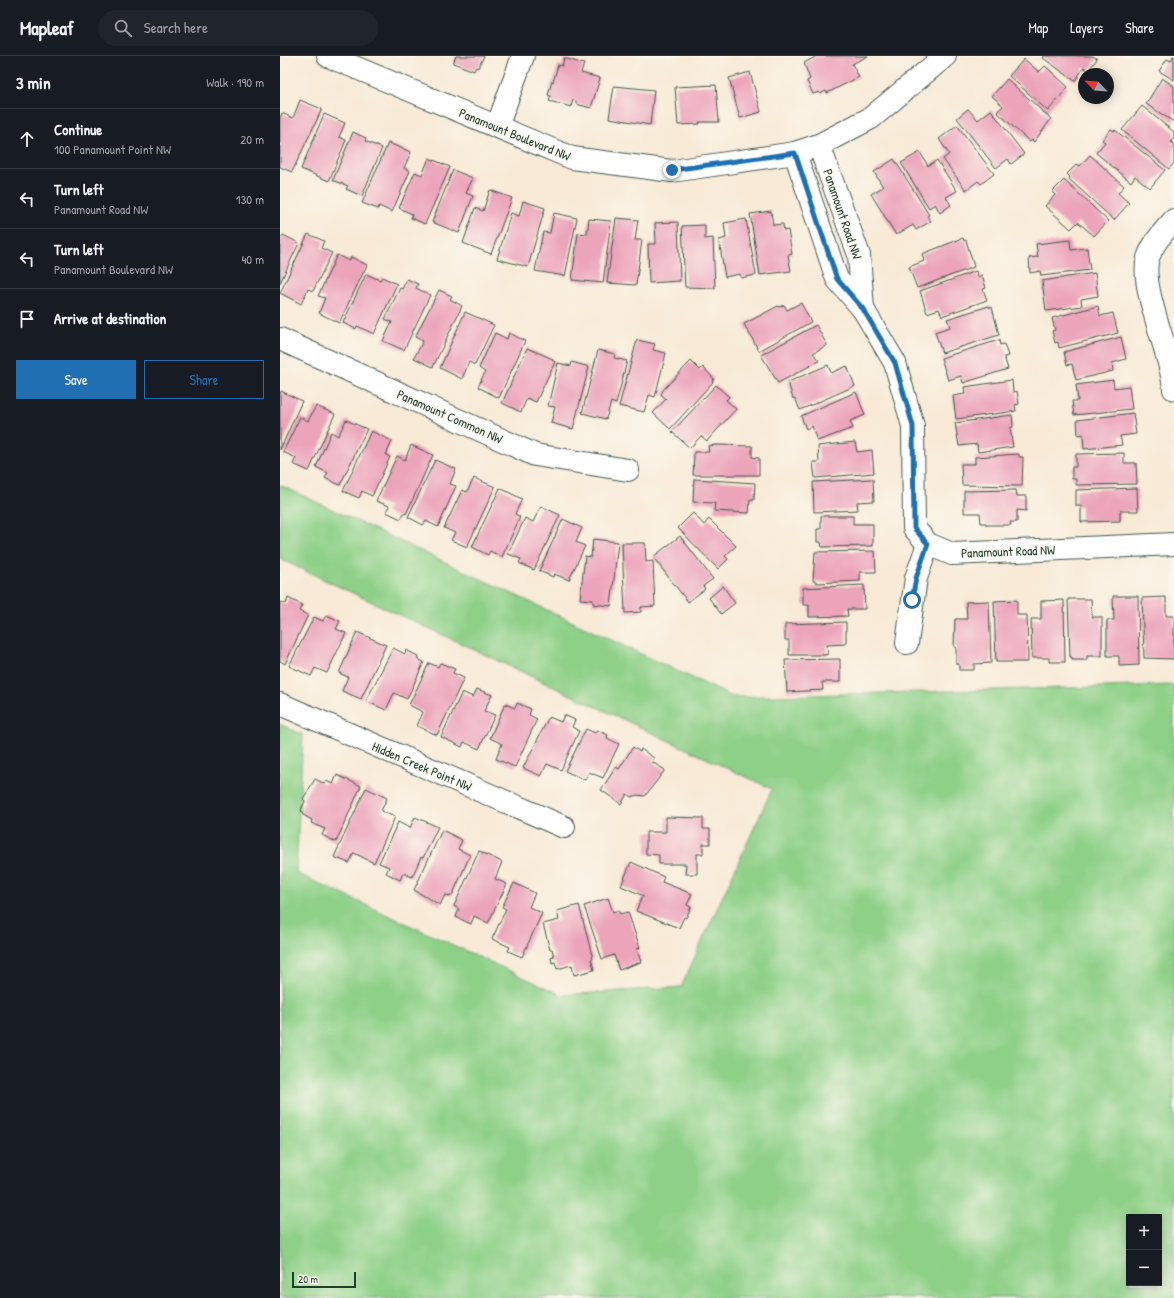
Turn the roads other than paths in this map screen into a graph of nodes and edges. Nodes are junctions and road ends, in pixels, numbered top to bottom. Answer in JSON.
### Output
{"nodes":[{"id":1,"x":328,"y":56,"type":"edge"},
{"id":2,"x":523,"y":56,"type":"edge"},
{"id":3,"x":942,"y":57,"type":"edge"},
{"id":4,"x":497,"y":127,"type":"junction"},
{"id":5,"x":819,"y":145,"type":"junction"},
{"id":6,"x":795,"y":153,"type":"junction"},
{"id":7,"x":1174,"y":220,"type":"edge"},
{"id":8,"x":863,"y":309,"type":"junction"},
{"id":9,"x":280,"y":339,"type":"edge"},
{"id":10,"x":1174,"y":389,"type":"edge"},
{"id":11,"x":628,"y":470,"type":"dead end"},
{"id":12,"x":928,"y":544,"type":"junction"},
{"id":13,"x":1174,"y":544,"type":"edge"},
{"id":14,"x":907,"y":643,"type":"dead end"},
{"id":15,"x":280,"y":704,"type":"edge"},
{"id":16,"x":564,"y":827,"type":"dead end"}],
"edges":[{"from":1,"to":4,"type":"street","name":"Panamount Boulevard NW"},
{"from":2,"to":4,"type":"street"},
{"from":3,"to":5,"type":"street","name":"Panamount Boulevard NW"},
{"from":4,"to":6,"type":"street","name":"Panamount Boulevard NW"},
{"from":5,"to":6,"type":"street","name":"Panamount Boulevard NW"},
{"from":5,"to":8,"type":"street","name":"Panamount Road NW"},
{"from":6,"to":8,"type":"street","name":"Panamount Road NW"},
{"from":7,"to":10,"type":"street"},
{"from":8,"to":12,"type":"street","name":"Panamount Road NW"},
{"from":9,"to":11,"type":"street","name":"Panamount Common NW"},
{"from":12,"to":13,"type":"street","name":"Panamount Road NW"},
{"from":12,"to":14,"type":"street"},
{"from":15,"to":16,"type":"street","name":"Hidden Creek Point NW"}]}
